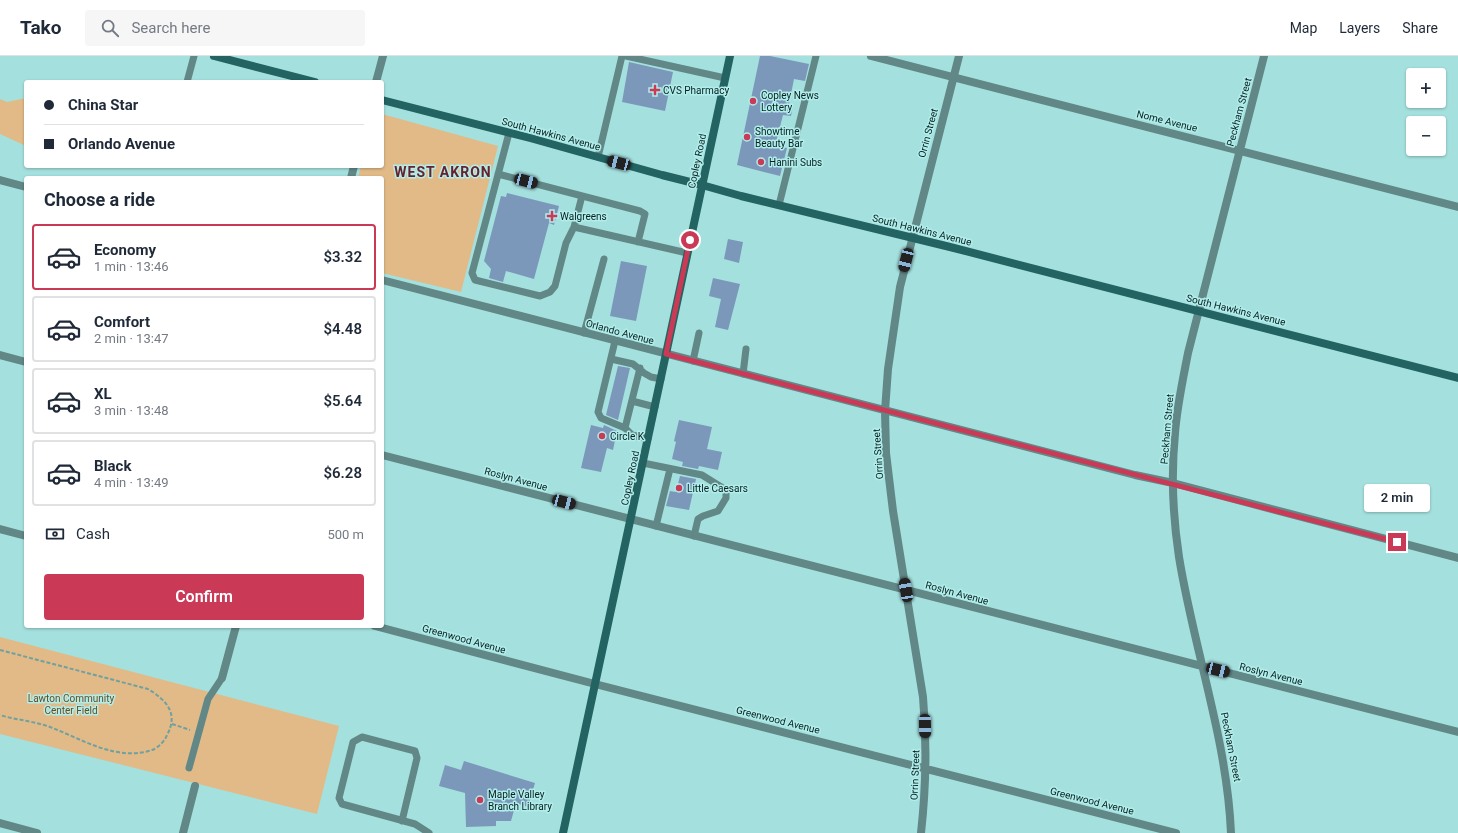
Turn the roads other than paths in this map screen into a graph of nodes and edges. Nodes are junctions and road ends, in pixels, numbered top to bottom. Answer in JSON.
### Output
{"nodes":[{"id":1,"x":194,"y":56,"type":"edge"},
{"id":2,"x":214,"y":56,"type":"edge"},
{"id":3,"x":383,"y":56,"type":"edge"},
{"id":4,"x":622,"y":56,"type":"edge"},
{"id":5,"x":626,"y":56,"type":"edge"},
{"id":6,"x":730,"y":56,"type":"edge"},
{"id":7,"x":816,"y":56,"type":"edge"},
{"id":8,"x":871,"y":56,"type":"edge"},
{"id":9,"x":959,"y":56,"type":"edge"},
{"id":10,"x":1264,"y":56,"type":"edge"},
{"id":11,"x":725,"y":78,"type":"junction"},
{"id":12,"x":953,"y":78,"type":"junction"},
{"id":13,"x":188,"y":80,"type":"edge"},
{"id":14,"x":307,"y":80,"type":"edge"},
{"id":15,"x":377,"y":80,"type":"edge"},
{"id":16,"x":384,"y":101,"type":"edge"},
{"id":17,"x":509,"y":133,"type":"junction"},
{"id":18,"x":1240,"y":150,"type":"junction"},
{"id":19,"x":598,"y":158,"type":"junction"},
{"id":20,"x":498,"y":174,"type":"junction"},
{"id":21,"x":0,"y":180,"type":"edge"},
{"id":22,"x":702,"y":184,"type":"junction"},
{"id":23,"x":24,"y":186,"type":"edge"},
{"id":24,"x":582,"y":196,"type":"junction"},
{"id":25,"x":780,"y":205,"type":"junction"},
{"id":26,"x":1458,"y":207,"type":"edge"},
{"id":27,"x":574,"y":227,"type":"junction"},
{"id":28,"x":912,"y":238,"type":"junction"},
{"id":29,"x":638,"y":242,"type":"junction"},
{"id":30,"x":687,"y":253,"type":"junction"},
{"id":31,"x":604,"y":259,"type":"dead end"},
{"id":32,"x":384,"y":281,"type":"edge"},
{"id":33,"x":1198,"y":311,"type":"junction"},
{"id":34,"x":584,"y":332,"type":"junction"},
{"id":35,"x":699,"y":334,"type":"dead end"},
{"id":36,"x":615,"y":340,"type":"junction"},
{"id":37,"x":746,"y":349,"type":"dead end"},
{"id":38,"x":666,"y":354,"type":"junction"},
{"id":39,"x":0,"y":355,"type":"edge"},
{"id":40,"x":611,"y":358,"type":"junction"},
{"id":41,"x":24,"y":361,"type":"edge"},
{"id":42,"x":693,"y":361,"type":"junction"},
{"id":43,"x":640,"y":368,"type":"junction"},
{"id":44,"x":743,"y":374,"type":"junction"},
{"id":45,"x":1458,"y":378,"type":"edge"},
{"id":46,"x":661,"y":379,"type":"junction"},
{"id":47,"x":632,"y":401,"type":"junction"},
{"id":48,"x":655,"y":406,"type":"junction"},
{"id":49,"x":885,"y":411,"type":"junction"},
{"id":50,"x":625,"y":428,"type":"junction"},
{"id":51,"x":648,"y":439,"type":"junction"},
{"id":52,"x":384,"y":455,"type":"edge"},
{"id":53,"x":643,"y":463,"type":"junction"},
{"id":54,"x":670,"y":469,"type":"junction"},
{"id":55,"x":1173,"y":483,"type":"junction"},
{"id":56,"x":631,"y":519,"type":"junction"},
{"id":57,"x":656,"y":526,"type":"junction"},
{"id":58,"x":0,"y":529,"type":"edge"},
{"id":59,"x":24,"y":535,"type":"edge"},
{"id":60,"x":694,"y":536,"type":"junction"},
{"id":61,"x":1458,"y":558,"type":"edge"},
{"id":62,"x":906,"y":590,"type":"junction"},
{"id":63,"x":235,"y":628,"type":"edge"},
{"id":64,"x":383,"y":628,"type":"edge"},
{"id":65,"x":1203,"y":667,"type":"junction"},
{"id":66,"x":222,"y":678,"type":"joint"},
{"id":67,"x":595,"y":684,"type":"junction"},
{"id":68,"x":1458,"y":732,"type":"edge"},
{"id":69,"x":189,"y":768,"type":"dead end"},
{"id":70,"x":926,"y":768,"type":"junction"},
{"id":71,"x":195,"y":786,"type":"dead end"},
{"id":72,"x":402,"y":821,"type":"junction"},
{"id":73,"x":0,"y":824,"type":"edge"},
{"id":74,"x":37,"y":833,"type":"edge"},
{"id":75,"x":183,"y":833,"type":"edge"},
{"id":76,"x":429,"y":833,"type":"edge"},
{"id":77,"x":563,"y":833,"type":"edge"},
{"id":78,"x":921,"y":833,"type":"edge"},
{"id":79,"x":1176,"y":833,"type":"edge"},
{"id":80,"x":1231,"y":833,"type":"edge"}],
"edges":[{"from":1,"to":13,"type":"lane"},
{"from":2,"to":14,"type":"main road"},
{"from":3,"to":15,"type":"street"},
{"from":4,"to":19,"type":"lane"},
{"from":5,"to":11,"type":"lane"},
{"from":6,"to":11,"type":"main road","name":"Copley Road"},
{"from":7,"to":25,"type":"lane"},
{"from":8,"to":12,"type":"street","name":"Nome Avenue"},
{"from":9,"to":12,"type":"street","name":"Orrin Street"},
{"from":10,"to":18,"type":"street","name":"Peckham Street"},
{"from":11,"to":22,"type":"main road","name":"Copley Road"},
{"from":12,"to":18,"type":"street","name":"Nome Avenue"},
{"from":12,"to":28,"type":"street","name":"Orrin Street"},
{"from":16,"to":17,"type":"main road","name":"South Hawkins Avenue"},
{"from":17,"to":19,"type":"main road","name":"South Hawkins Avenue"},
{"from":17,"to":20,"type":"lane"},
{"from":18,"to":26,"type":"street","name":"Nome Avenue"},
{"from":18,"to":33,"type":"street","name":"Peckham Street"},
{"from":19,"to":22,"type":"main road","name":"South Hawkins Avenue"},
{"from":20,"to":24,"type":"lane"},
{"from":20,"to":27,"type":"lane"},
{"from":21,"to":23,"type":"street"},
{"from":22,"to":25,"type":"main road","name":"South Hawkins Avenue"},
{"from":22,"to":30,"type":"main road","name":"Copley Road"},
{"from":24,"to":27,"type":"lane"},
{"from":24,"to":29,"type":"lane"},
{"from":25,"to":28,"type":"main road","name":"South Hawkins Avenue"},
{"from":27,"to":29,"type":"lane"},
{"from":28,"to":33,"type":"main road","name":"South Hawkins Avenue"},
{"from":28,"to":49,"type":"street","name":"Orrin Street"},
{"from":29,"to":30,"type":"lane"},
{"from":30,"to":38,"type":"main road","name":"Copley Road"},
{"from":31,"to":34,"type":"lane"},
{"from":32,"to":34,"type":"street","name":"Orlando Avenue"},
{"from":33,"to":45,"type":"main road","name":"South Hawkins Avenue"},
{"from":33,"to":55,"type":"street","name":"Peckham Street"},
{"from":34,"to":36,"type":"street","name":"Orlando Avenue"},
{"from":35,"to":42,"type":"lane"},
{"from":36,"to":38,"type":"street","name":"Orlando Avenue"},
{"from":36,"to":40,"type":"lane"},
{"from":37,"to":44,"type":"lane"},
{"from":38,"to":42,"type":"street","name":"Orlando Avenue"},
{"from":38,"to":46,"type":"main road","name":"Copley Road"},
{"from":39,"to":41,"type":"street"},
{"from":40,"to":43,"type":"lane"},
{"from":40,"to":50,"type":"lane"},
{"from":42,"to":44,"type":"street","name":"Orlando Avenue"},
{"from":43,"to":46,"type":"lane"},
{"from":43,"to":47,"type":"lane"},
{"from":44,"to":49,"type":"street","name":"Orlando Avenue"},
{"from":46,"to":48,"type":"main road","name":"Copley Road"},
{"from":47,"to":48,"type":"lane"},
{"from":47,"to":50,"type":"lane"},
{"from":48,"to":51,"type":"main road","name":"Copley Road"},
{"from":49,"to":55,"type":"street","name":"Orlando Avenue"},
{"from":49,"to":62,"type":"street","name":"Orrin Street"},
{"from":50,"to":51,"type":"lane"},
{"from":51,"to":53,"type":"main road","name":"Copley Road"},
{"from":52,"to":56,"type":"street","name":"Roslyn Avenue"},
{"from":53,"to":54,"type":"lane"},
{"from":53,"to":56,"type":"main road","name":"Copley Road"},
{"from":54,"to":57,"type":"lane"},
{"from":54,"to":60,"type":"lane"},
{"from":55,"to":61,"type":"street","name":"Orlando Avenue"},
{"from":55,"to":65,"type":"street","name":"Peckham Street"},
{"from":56,"to":57,"type":"street","name":"Roslyn Avenue"},
{"from":56,"to":67,"type":"main road","name":"Copley Road"},
{"from":57,"to":60,"type":"street","name":"Roslyn Avenue"},
{"from":58,"to":59,"type":"street"},
{"from":60,"to":62,"type":"street","name":"Roslyn Avenue"},
{"from":62,"to":65,"type":"street","name":"Roslyn Avenue"},
{"from":62,"to":70,"type":"street","name":"Orrin Street"},
{"from":63,"to":66,"type":"street"},
{"from":64,"to":67,"type":"street","name":"Greenwood Avenue"},
{"from":65,"to":68,"type":"street","name":"Roslyn Avenue"},
{"from":65,"to":80,"type":"street","name":"Peckham Street"},
{"from":66,"to":69,"type":"lane"},
{"from":67,"to":70,"type":"street","name":"Greenwood Avenue"},
{"from":67,"to":77,"type":"main road","name":"Copley Road"},
{"from":70,"to":78,"type":"street","name":"Orrin Street"},
{"from":70,"to":79,"type":"street","name":"Greenwood Avenue"},
{"from":71,"to":75,"type":"street"},
{"from":72,"to":72,"type":"lane"},
{"from":72,"to":76,"type":"lane"},
{"from":73,"to":74,"type":"street"}]}
